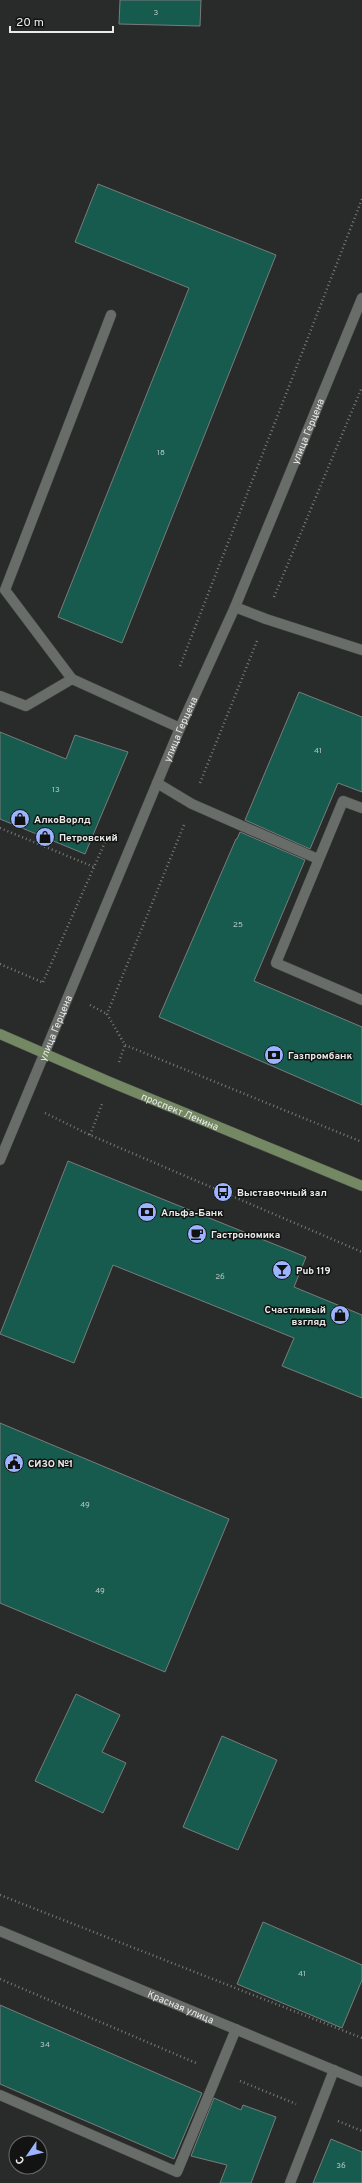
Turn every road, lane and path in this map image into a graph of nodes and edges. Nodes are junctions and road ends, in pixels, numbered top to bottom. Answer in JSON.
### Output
{"nodes":[{"id":1,"x":362,"y":199,"type":"edge"},
{"id":2,"x":362,"y":298,"type":"edge"},
{"id":3,"x":111,"y":315,"type":"dead end"},
{"id":4,"x":235,"y":607,"type":"junction"},
{"id":5,"x":362,"y":650,"type":"edge"},
{"id":6,"x":180,"y":667,"type":"dead end"},
{"id":7,"x":72,"y":679,"type":"junction"},
{"id":8,"x":0,"y":696,"type":"edge"},
{"id":9,"x":180,"y":728,"type":"junction"},
{"id":10,"x":157,"y":783,"type":"junction"},
{"id":11,"x":362,"y":808,"type":"edge"},
{"id":12,"x":0,"y":828,"type":"edge"},
{"id":13,"x":106,"y":838,"type":"dead end"},
{"id":14,"x":318,"y":859,"type":"junction"},
{"id":15,"x":94,"y":867,"type":"junction"},
{"id":16,"x":44,"y":982,"type":"dead end"},
{"id":17,"x":362,"y":1000,"type":"edge"},
{"id":18,"x":0,"y":1034,"type":"edge"},
{"id":19,"x":45,"y":1053,"type":"junction"},
{"id":20,"x":25,"y":1103,"type":"junction"},
{"id":21,"x":0,"y":1160,"type":"edge"},
{"id":22,"x":362,"y":1186,"type":"edge"},
{"id":23,"x":362,"y":1252,"type":"edge"},
{"id":24,"x":0,"y":1894,"type":"edge"},
{"id":25,"x":0,"y":1931,"type":"edge"},
{"id":26,"x":0,"y":1979,"type":"edge"},
{"id":27,"x":236,"y":2030,"type":"junction"},
{"id":28,"x":362,"y":2038,"type":"edge"},
{"id":29,"x":334,"y":2070,"type":"junction"},
{"id":30,"x":218,"y":2072,"type":"junction"},
{"id":31,"x":362,"y":2082,"type":"edge"},
{"id":32,"x":0,"y":2095,"type":"edge"},
{"id":33,"x":317,"y":2112,"type":"junction"},
{"id":34,"x":362,"y":2131,"type":"edge"},
{"id":35,"x":290,"y":2183,"type":"edge"}],
"edges":[{"from":1,"to":6,"type":"path"},
{"from":2,"to":4,"type":"street","name":"улица Герцена"},
{"from":3,"to":7,"type":"street"},
{"from":4,"to":5,"type":"street"},
{"from":4,"to":9,"type":"street","name":"улица Герцена"},
{"from":7,"to":8,"type":"street"},
{"from":7,"to":9,"type":"street"},
{"from":9,"to":10,"type":"street","name":"улица Герцена"},
{"from":10,"to":14,"type":"street"},
{"from":10,"to":19,"type":"street","name":"улица Герцена"},
{"from":11,"to":14,"type":"street"},
{"from":12,"to":15,"type":"path"},
{"from":13,"to":15,"type":"path"},
{"from":14,"to":17,"type":"street"},
{"from":15,"to":16,"type":"path"},
{"from":18,"to":19,"type":"main road","name":"проспект Ленина"},
{"from":19,"to":20,"type":"street","name":"улица Герцена"},
{"from":19,"to":22,"type":"main road","name":"проспект Ленина"},
{"from":20,"to":21,"type":"street","name":"улица Герцена"},
{"from":20,"to":23,"type":"path"},
{"from":24,"to":28,"type":"path"},
{"from":25,"to":27,"type":"street","name":"Красная улица"},
{"from":26,"to":30,"type":"path"},
{"from":27,"to":29,"type":"street","name":"Красная улица"},
{"from":27,"to":30,"type":"street"},
{"from":29,"to":31,"type":"street","name":"Красная улица"},
{"from":29,"to":33,"type":"street"},
{"from":30,"to":32,"type":"street"},
{"from":30,"to":33,"type":"path"},
{"from":33,"to":34,"type":"path"},
{"from":33,"to":35,"type":"street"}]}
